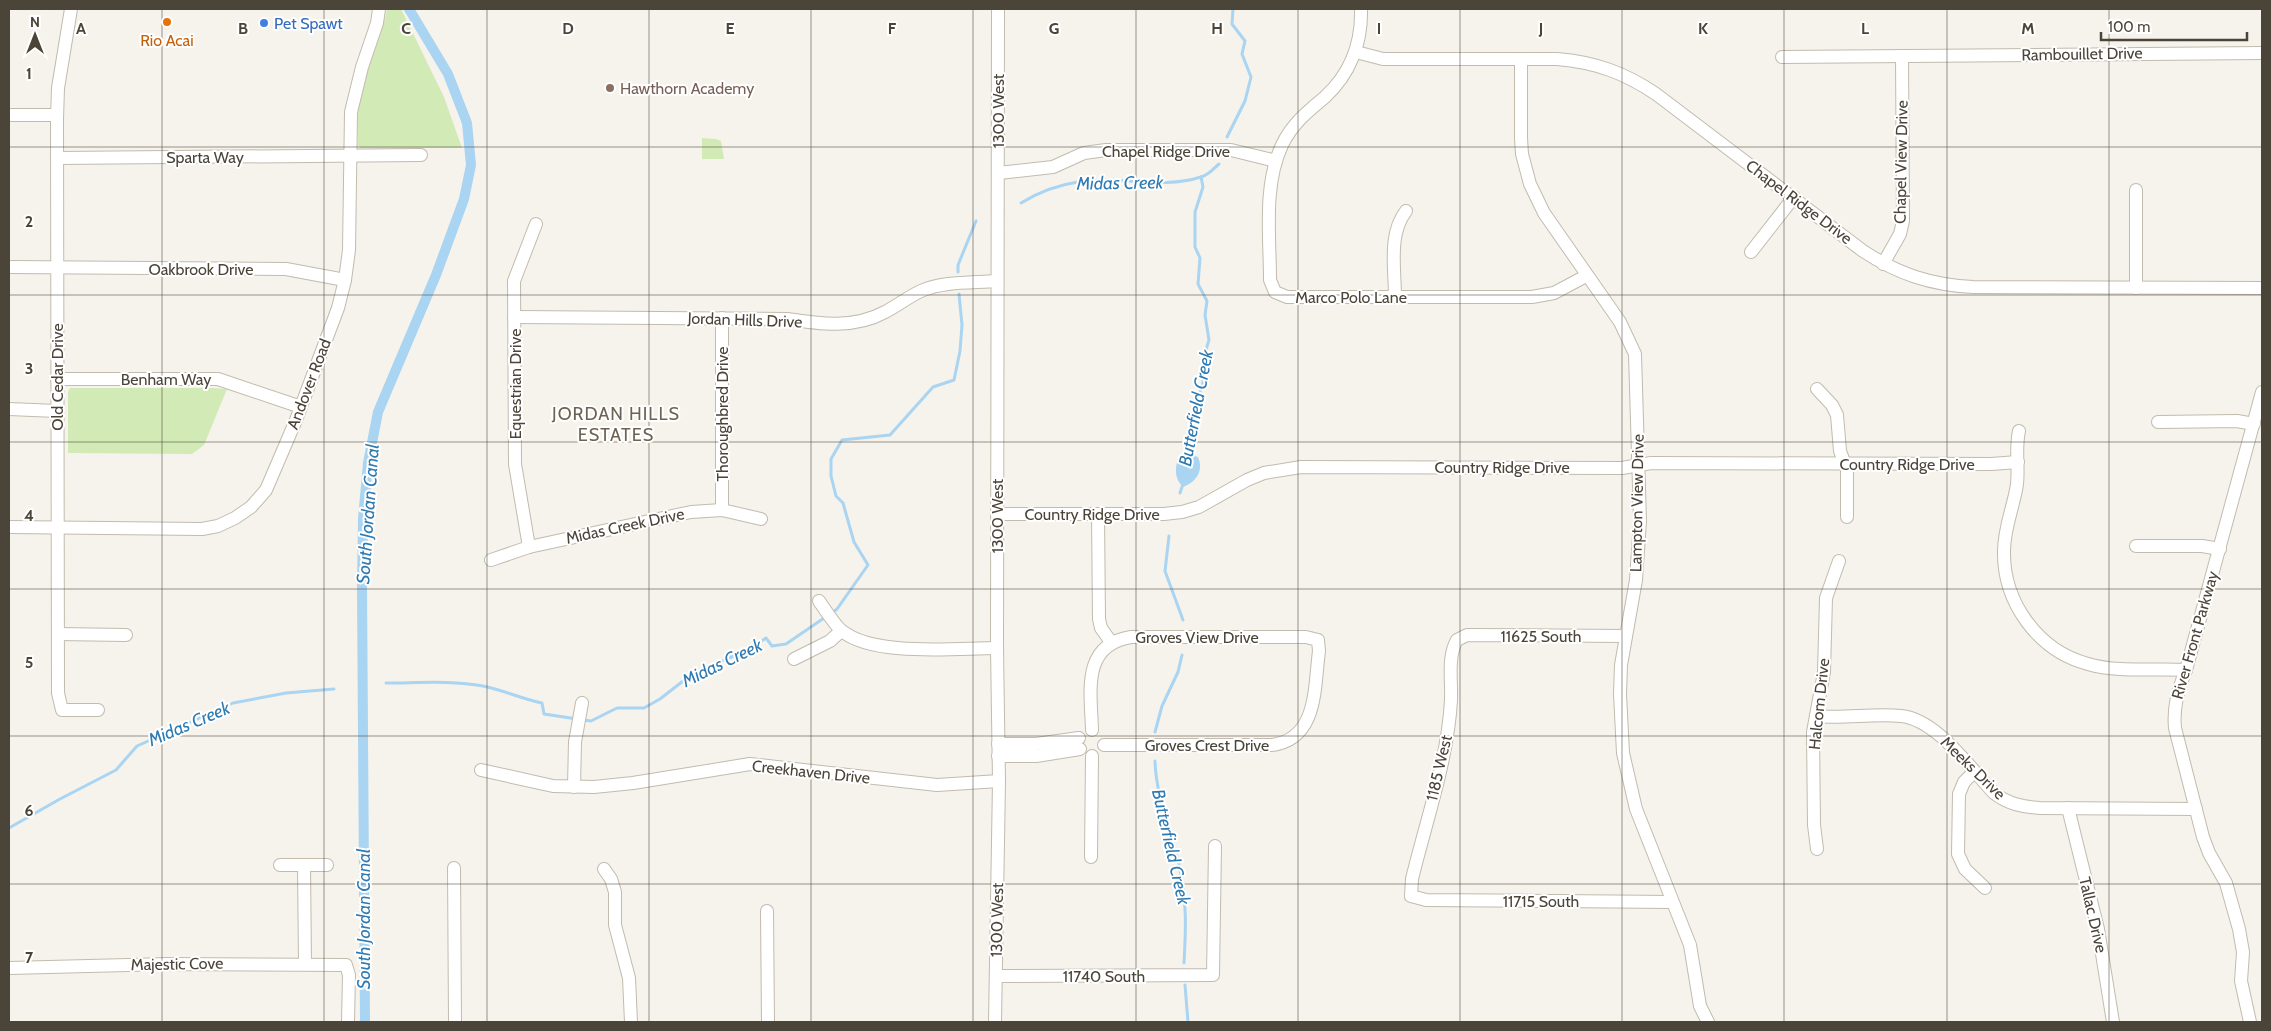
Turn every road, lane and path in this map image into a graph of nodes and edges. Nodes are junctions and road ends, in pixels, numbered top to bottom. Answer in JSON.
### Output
{"nodes":[{"id":1,"x":71,"y":9,"type":"edge"},
{"id":2,"x":379,"y":9,"type":"edge"},
{"id":3,"x":998,"y":9,"type":"edge"},
{"id":4,"x":1362,"y":9,"type":"edge"},
{"id":5,"x":1356,"y":52,"type":"junction"},
{"id":6,"x":2262,"y":53,"type":"edge"},
{"id":7,"x":1902,"y":56,"type":"junction"},
{"id":8,"x":1782,"y":58,"type":"dead end"},
{"id":9,"x":1521,"y":59,"type":"junction"},
{"id":10,"x":9,"y":115,"type":"edge"},
{"id":11,"x":57,"y":115,"type":"junction"},
{"id":12,"x":421,"y":155,"type":"dead end"},
{"id":13,"x":352,"y":156,"type":"junction"},
{"id":14,"x":58,"y":158,"type":"junction"},
{"id":15,"x":1276,"y":161,"type":"junction"},
{"id":16,"x":999,"y":173,"type":"junction"},
{"id":17,"x":2136,"y":190,"type":"dead end"},
{"id":18,"x":1794,"y":197,"type":"junction"},
{"id":19,"x":1406,"y":211,"type":"dead end"},
{"id":20,"x":536,"y":224,"type":"dead end"},
{"id":21,"x":1751,"y":252,"type":"dead end"},
{"id":22,"x":1883,"y":264,"type":"junction"},
{"id":23,"x":9,"y":267,"type":"edge"},
{"id":24,"x":57,"y":268,"type":"junction"},
{"id":25,"x":1586,"y":276,"type":"junction"},
{"id":26,"x":345,"y":280,"type":"junction"},
{"id":27,"x":997,"y":281,"type":"junction"},
{"id":28,"x":2136,"y":288,"type":"junction"},
{"id":29,"x":2262,"y":288,"type":"edge"},
{"id":30,"x":1395,"y":297,"type":"junction"},
{"id":31,"x":514,"y":318,"type":"junction"},
{"id":32,"x":722,"y":318,"type":"junction"},
{"id":33,"x":57,"y":379,"type":"junction"},
{"id":34,"x":1817,"y":388,"type":"dead end"},
{"id":35,"x":2262,"y":392,"type":"edge"},
{"id":36,"x":301,"y":407,"type":"junction"},
{"id":37,"x":9,"y":408,"type":"edge"},
{"id":38,"x":57,"y":411,"type":"junction"},
{"id":39,"x":2158,"y":422,"type":"dead end"},
{"id":40,"x":2254,"y":424,"type":"junction"},
{"id":41,"x":2019,"y":431,"type":"dead end"},
{"id":42,"x":2018,"y":462,"type":"junction"},
{"id":43,"x":1845,"y":464,"type":"junction"},
{"id":44,"x":1638,"y":465,"type":"junction"},
{"id":45,"x":722,"y":510,"type":"junction"},
{"id":46,"x":997,"y":514,"type":"junction"},
{"id":47,"x":1098,"y":514,"type":"junction"},
{"id":48,"x":1847,"y":517,"type":"dead end"},
{"id":49,"x":761,"y":519,"type":"dead end"},
{"id":50,"x":9,"y":527,"type":"edge"},
{"id":51,"x":57,"y":528,"type":"junction"},
{"id":52,"x":2136,"y":546,"type":"dead end"},
{"id":53,"x":530,"y":548,"type":"junction"},
{"id":54,"x":2220,"y":549,"type":"junction"},
{"id":55,"x":490,"y":560,"type":"dead end"},
{"id":56,"x":1839,"y":561,"type":"dead end"},
{"id":57,"x":818,"y":601,"type":"dead end"},
{"id":58,"x":838,"y":625,"type":"junction"},
{"id":59,"x":58,"y":634,"type":"junction"},
{"id":60,"x":126,"y":635,"type":"dead end"},
{"id":61,"x":1626,"y":636,"type":"junction"},
{"id":62,"x":1318,"y":640,"type":"joint"},
{"id":63,"x":1457,"y":640,"type":"joint"},
{"id":64,"x":1111,"y":642,"type":"junction"},
{"id":65,"x":996,"y":648,"type":"junction"},
{"id":66,"x":794,"y":659,"type":"dead end"},
{"id":67,"x":2186,"y":670,"type":"junction"},
{"id":68,"x":582,"y":703,"type":"dead end"},
{"id":69,"x":98,"y":710,"type":"dead end"},
{"id":70,"x":1816,"y":716,"type":"junction"},
{"id":71,"x":1092,"y":730,"type":"junction"},
{"id":72,"x":1079,"y":744,"type":"junction"},
{"id":73,"x":1104,"y":745,"type":"junction"},
{"id":74,"x":998,"y":750,"type":"junction"},
{"id":75,"x":1092,"y":756,"type":"junction"},
{"id":76,"x":480,"y":770,"type":"dead end"},
{"id":77,"x":1974,"y":772,"type":"junction"},
{"id":78,"x":999,"y":781,"type":"junction"},
{"id":79,"x":574,"y":787,"type":"junction"},
{"id":80,"x":2068,"y":808,"type":"junction"},
{"id":81,"x":2196,"y":809,"type":"junction"},
{"id":82,"x":1215,"y":846,"type":"dead end"},
{"id":83,"x":1818,"y":849,"type":"dead end"},
{"id":84,"x":1091,"y":857,"type":"dead end"},
{"id":85,"x":280,"y":865,"type":"dead end"},
{"id":86,"x":327,"y":865,"type":"dead end"},
{"id":87,"x":304,"y":866,"type":"junction"},
{"id":88,"x":454,"y":868,"type":"dead end"},
{"id":89,"x":604,"y":869,"type":"dead end"},
{"id":90,"x":1985,"y":888,"type":"dead end"},
{"id":91,"x":1411,"y":896,"type":"joint"},
{"id":92,"x":1672,"y":902,"type":"junction"},
{"id":93,"x":767,"y":911,"type":"dead end"},
{"id":94,"x":305,"y":964,"type":"junction"},
{"id":95,"x":9,"y":968,"type":"edge"},
{"id":96,"x":996,"y":976,"type":"junction"},
{"id":97,"x":348,"y":1022,"type":"edge"},
{"id":98,"x":455,"y":1022,"type":"edge"},
{"id":99,"x":631,"y":1022,"type":"edge"},
{"id":100,"x":768,"y":1022,"type":"edge"},
{"id":101,"x":995,"y":1022,"type":"edge"},
{"id":102,"x":1708,"y":1022,"type":"edge"},
{"id":103,"x":2113,"y":1022,"type":"edge"},
{"id":104,"x":2250,"y":1022,"type":"edge"}],
"edges":[{"from":1,"to":11,"type":"street","name":"Old Cedar Drive"},
{"from":2,"to":13,"type":"street","name":"Andover Road"},
{"from":3,"to":16,"type":"street","name":"1300 West"},
{"from":4,"to":5,"type":"street","name":"Marco Polo Lane"},
{"from":5,"to":9,"type":"street","name":"Chapel Ridge Drive"},
{"from":5,"to":15,"type":"street","name":"Marco Polo Lane"},
{"from":6,"to":7,"type":"street","name":"Rambouillet Drive"},
{"from":7,"to":8,"type":"street","name":"Rambouillet Drive"},
{"from":7,"to":22,"type":"street","name":"Chapel View Drive"},
{"from":9,"to":18,"type":"street","name":"Chapel Ridge Drive"},
{"from":9,"to":25,"type":"street","name":"Lampton View Drive"},
{"from":10,"to":11,"type":"street"},
{"from":11,"to":14,"type":"street","name":"Old Cedar Drive"},
{"from":12,"to":13,"type":"street","name":"Sparta Way"},
{"from":13,"to":14,"type":"street","name":"Sparta Way"},
{"from":13,"to":26,"type":"street","name":"Andover Road"},
{"from":14,"to":24,"type":"street","name":"Old Cedar Drive"},
{"from":15,"to":16,"type":"street","name":"Chapel Ridge Drive"},
{"from":15,"to":30,"type":"street","name":"Marco Polo Lane"},
{"from":16,"to":27,"type":"street","name":"1300 West"},
{"from":17,"to":28,"type":"street"},
{"from":18,"to":21,"type":"street"},
{"from":18,"to":22,"type":"street","name":"Chapel Ridge Drive"},
{"from":19,"to":30,"type":"street"},
{"from":20,"to":31,"type":"street","name":"Equestrian Drive"},
{"from":22,"to":28,"type":"street","name":"Chapel Ridge Drive"},
{"from":23,"to":24,"type":"street","name":"Oakbrook Drive"},
{"from":24,"to":26,"type":"street","name":"Oakbrook Drive"},
{"from":24,"to":33,"type":"street","name":"Old Cedar Drive"},
{"from":25,"to":30,"type":"street","name":"Marco Polo Lane"},
{"from":25,"to":44,"type":"street","name":"Lampton View Drive"},
{"from":26,"to":36,"type":"street","name":"Andover Road"},
{"from":27,"to":32,"type":"street","name":"Jordan Hills Drive"},
{"from":27,"to":46,"type":"street","name":"1300 West"},
{"from":28,"to":29,"type":"street","name":"Chapel Ridge Drive"},
{"from":31,"to":32,"type":"street","name":"Jordan Hills Drive"},
{"from":31,"to":53,"type":"street","name":"Equestrian Drive"},
{"from":32,"to":45,"type":"street","name":"Thoroughbred Drive"},
{"from":33,"to":36,"type":"street","name":"Benham Way"},
{"from":33,"to":38,"type":"street","name":"Old Cedar Drive"},
{"from":34,"to":43,"type":"street"},
{"from":35,"to":40,"type":"street","name":"River Front Parkway"},
{"from":36,"to":51,"type":"street","name":"Andover Road"},
{"from":37,"to":38,"type":"street"},
{"from":38,"to":51,"type":"street","name":"Old Cedar Drive"},
{"from":39,"to":40,"type":"street"},
{"from":40,"to":54,"type":"street","name":"River Front Parkway"},
{"from":41,"to":42,"type":"street"},
{"from":42,"to":43,"type":"street","name":"Country Ridge Drive"},
{"from":42,"to":67,"type":"street"},
{"from":43,"to":44,"type":"street","name":"Country Ridge Drive"},
{"from":43,"to":48,"type":"street"},
{"from":44,"to":47,"type":"street","name":"Country Ridge Drive"},
{"from":44,"to":61,"type":"street","name":"Lampton View Drive"},
{"from":45,"to":49,"type":"street","name":"Midas Creek Drive"},
{"from":45,"to":53,"type":"street","name":"Midas Creek Drive"},
{"from":46,"to":47,"type":"street","name":"Country Ridge Drive"},
{"from":46,"to":65,"type":"street","name":"1300 West"},
{"from":47,"to":64,"type":"street"},
{"from":50,"to":51,"type":"street","name":"Andover Road"},
{"from":51,"to":59,"type":"street","name":"Old Cedar Drive"},
{"from":52,"to":54,"type":"street"},
{"from":53,"to":55,"type":"street","name":"Midas Creek Drive"},
{"from":54,"to":67,"type":"street","name":"River Front Parkway"},
{"from":56,"to":70,"type":"street","name":"Halcom Drive"},
{"from":57,"to":58,"type":"street"},
{"from":58,"to":65,"type":"street"},
{"from":58,"to":66,"type":"street"},
{"from":59,"to":60,"type":"street"},
{"from":59,"to":69,"type":"street","name":"Old Cedar Drive"},
{"from":61,"to":63,"type":"street","name":"11625 South"},
{"from":61,"to":92,"type":"street","name":"Lampton View Drive"},
{"from":62,"to":64,"type":"street","name":"Groves View Drive"},
{"from":62,"to":73,"type":"street","name":"Groves Crest Drive"},
{"from":63,"to":91,"type":"street","name":"1185 West"},
{"from":64,"to":71,"type":"street","name":"Groves View Drive"},
{"from":65,"to":74,"type":"street","name":"1300 West"},
{"from":67,"to":81,"type":"street","name":"River Front Parkway"},
{"from":68,"to":79,"type":"street"},
{"from":70,"to":77,"type":"street","name":"Meeks Drive"},
{"from":70,"to":83,"type":"street","name":"Halcom Drive"},
{"from":71,"to":72,"type":"street"},
{"from":71,"to":73,"type":"street"},
{"from":72,"to":74,"type":"street"},
{"from":72,"to":75,"type":"street"},
{"from":73,"to":75,"type":"street"},
{"from":74,"to":78,"type":"street","name":"1300 West"},
{"from":75,"to":84,"type":"street"},
{"from":76,"to":79,"type":"street","name":"Creekhaven Drive"},
{"from":77,"to":80,"type":"street","name":"Meeks Drive"},
{"from":77,"to":90,"type":"street"},
{"from":78,"to":79,"type":"street","name":"Creekhaven Drive"},
{"from":78,"to":96,"type":"street","name":"1300 West"},
{"from":80,"to":81,"type":"street","name":"Meeks Drive"},
{"from":80,"to":103,"type":"street","name":"Tallac Drive"},
{"from":81,"to":104,"type":"street","name":"River Front Parkway"},
{"from":82,"to":96,"type":"street","name":"11740 South"},
{"from":85,"to":87,"type":"street"},
{"from":86,"to":87,"type":"street"},
{"from":87,"to":94,"type":"street"},
{"from":88,"to":98,"type":"street"},
{"from":89,"to":99,"type":"street"},
{"from":91,"to":92,"type":"street","name":"11715 South"},
{"from":92,"to":102,"type":"street","name":"Lampton View Drive"},
{"from":93,"to":100,"type":"street"},
{"from":94,"to":95,"type":"street","name":"Majestic Cove"},
{"from":94,"to":97,"type":"street","name":"Majestic Cove"},
{"from":96,"to":101,"type":"street","name":"1300 West"}]}
